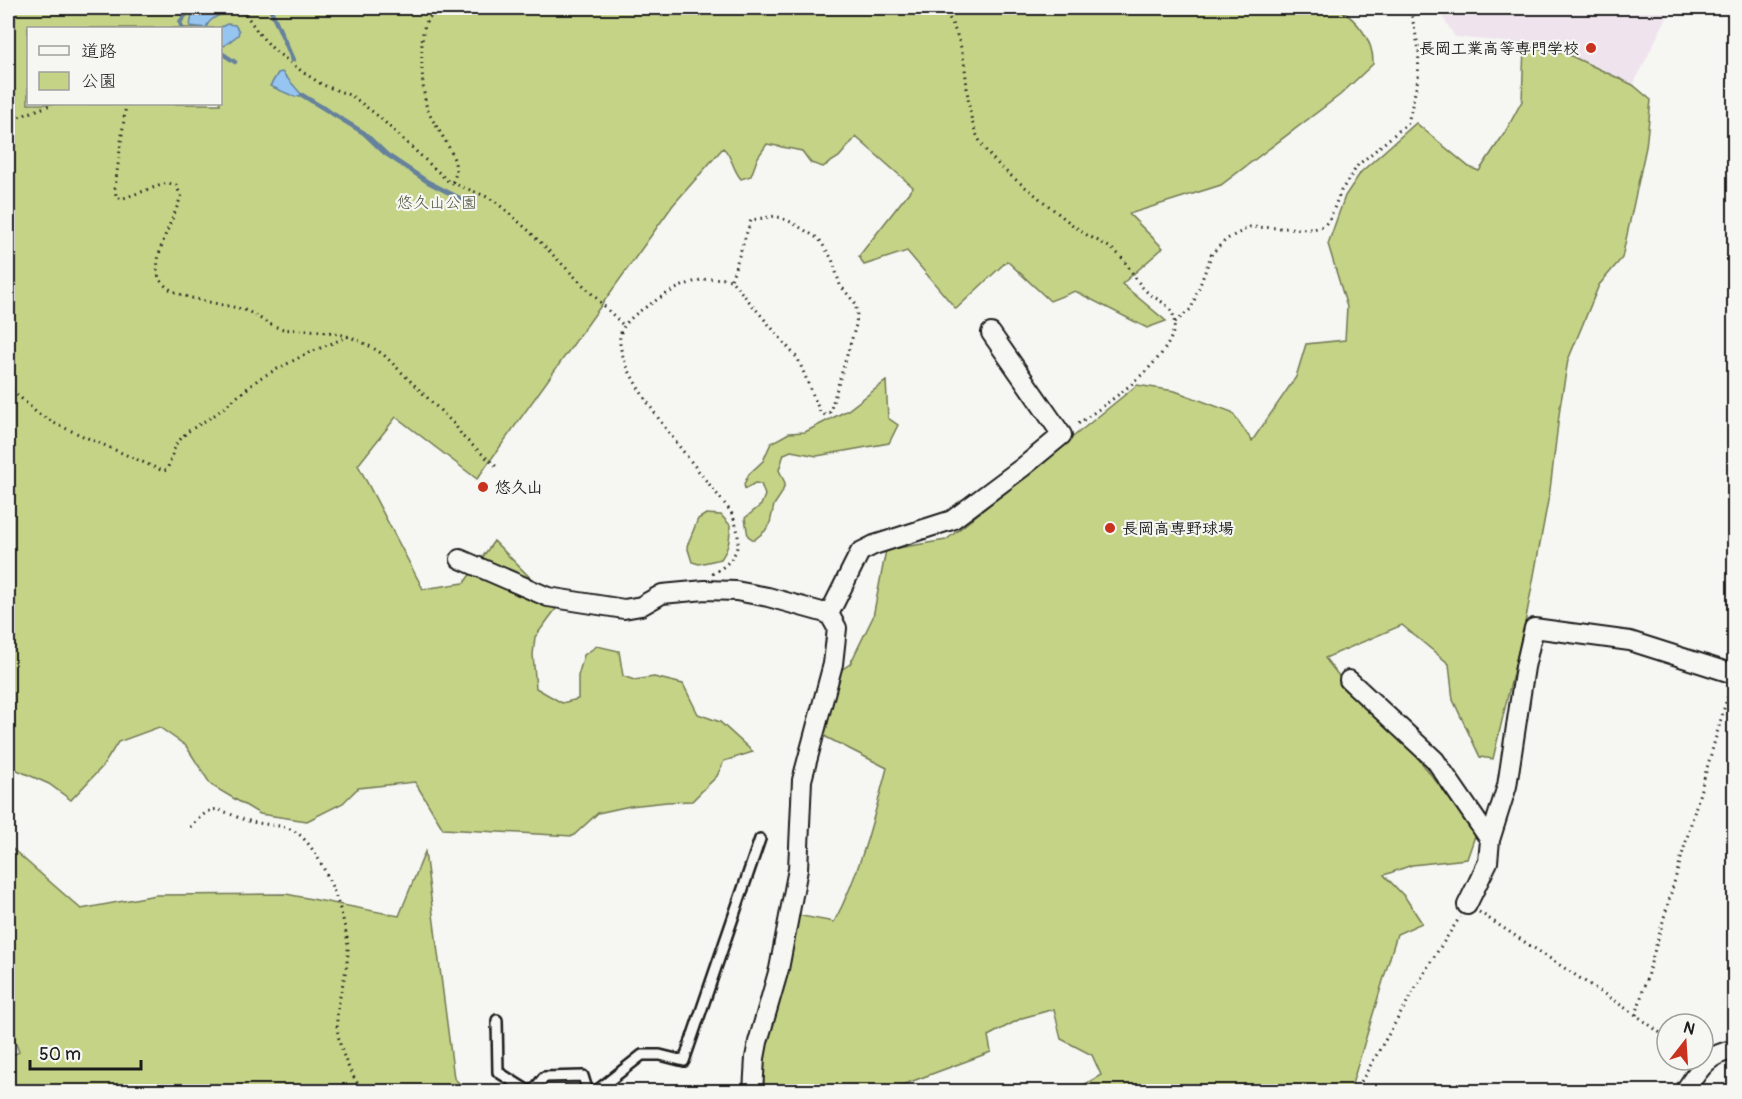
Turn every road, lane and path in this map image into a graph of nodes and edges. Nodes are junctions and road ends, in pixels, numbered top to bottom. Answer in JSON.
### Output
{"nodes":[{"id":1,"x":17,"y":8,"type":"edge"},
{"id":2,"x":243,"y":8,"type":"edge"},
{"id":3,"x":440,"y":8,"type":"edge"},
{"id":4,"x":943,"y":8,"type":"edge"},
{"id":5,"x":1410,"y":8,"type":"edge"},
{"id":6,"x":8,"y":20,"type":"edge"},
{"id":7,"x":50,"y":105,"type":"edge"},
{"id":8,"x":126,"y":105,"type":"edge"},
{"id":9,"x":8,"y":121,"type":"edge"},
{"id":10,"x":452,"y":183,"type":"junction"},
{"id":11,"x":731,"y":280,"type":"junction"},
{"id":12,"x":1175,"y":322,"type":"junction"},
{"id":13,"x":624,"y":326,"type":"junction"},
{"id":14,"x":991,"y":333,"type":"dead end"},
{"id":15,"x":351,"y":336,"type":"junction"},
{"id":16,"x":8,"y":386,"type":"edge"},
{"id":17,"x":1062,"y":435,"type":"junction"},
{"id":18,"x":498,"y":468,"type":"dead end"},
{"id":19,"x":460,"y":559,"type":"dead end"},
{"id":20,"x":711,"y":575,"type":"dead end"},
{"id":21,"x":829,"y":614,"type":"junction"},
{"id":22,"x":1734,"y":674,"type":"edge"},
{"id":23,"x":1349,"y":680,"type":"dead end"},
{"id":24,"x":190,"y":827,"type":"dead end"},
{"id":25,"x":760,"y":839,"type":"dead end"},
{"id":26,"x":1490,"y":840,"type":"junction"},
{"id":27,"x":1467,"y":905,"type":"junction"},
{"id":28,"x":1636,"y":1015,"type":"junction"},
{"id":29,"x":497,"y":1020,"type":"dead end"},
{"id":30,"x":1655,"y":1029,"type":"edge"},
{"id":31,"x":1734,"y":1050,"type":"edge"},
{"id":32,"x":363,"y":1092,"type":"edge"},
{"id":33,"x":531,"y":1092,"type":"edge"},
{"id":34,"x":588,"y":1092,"type":"edge"},
{"id":35,"x":595,"y":1092,"type":"edge"},
{"id":36,"x":753,"y":1092,"type":"edge"},
{"id":37,"x":1355,"y":1092,"type":"edge"},
{"id":38,"x":1684,"y":1092,"type":"edge"}],
"edges":[{"from":1,"to":6,"type":"path"},
{"from":2,"to":10,"type":"path"},
{"from":3,"to":10,"type":"path"},
{"from":4,"to":12,"type":"path"},
{"from":5,"to":12,"type":"path"},
{"from":7,"to":9,"type":"path"},
{"from":8,"to":15,"type":"path"},
{"from":10,"to":13,"type":"path"},
{"from":11,"to":11,"type":"path"},
{"from":11,"to":13,"type":"path"},
{"from":12,"to":17,"type":"path"},
{"from":13,"to":20,"type":"path"},
{"from":14,"to":17,"type":"street"},
{"from":15,"to":16,"type":"path"},
{"from":15,"to":18,"type":"path"},
{"from":17,"to":21,"type":"street"},
{"from":19,"to":21,"type":"street"},
{"from":21,"to":36,"type":"street"},
{"from":22,"to":26,"type":"street"},
{"from":22,"to":28,"type":"path"},
{"from":23,"to":26,"type":"street"},
{"from":24,"to":32,"type":"path"},
{"from":25,"to":35,"type":"lane"},
{"from":26,"to":27,"type":"street"},
{"from":27,"to":28,"type":"path"},
{"from":27,"to":37,"type":"path"},
{"from":28,"to":30,"type":"path"},
{"from":29,"to":33,"type":"lane"},
{"from":31,"to":38,"type":"street"},
{"from":33,"to":34,"type":"lane"}]}
